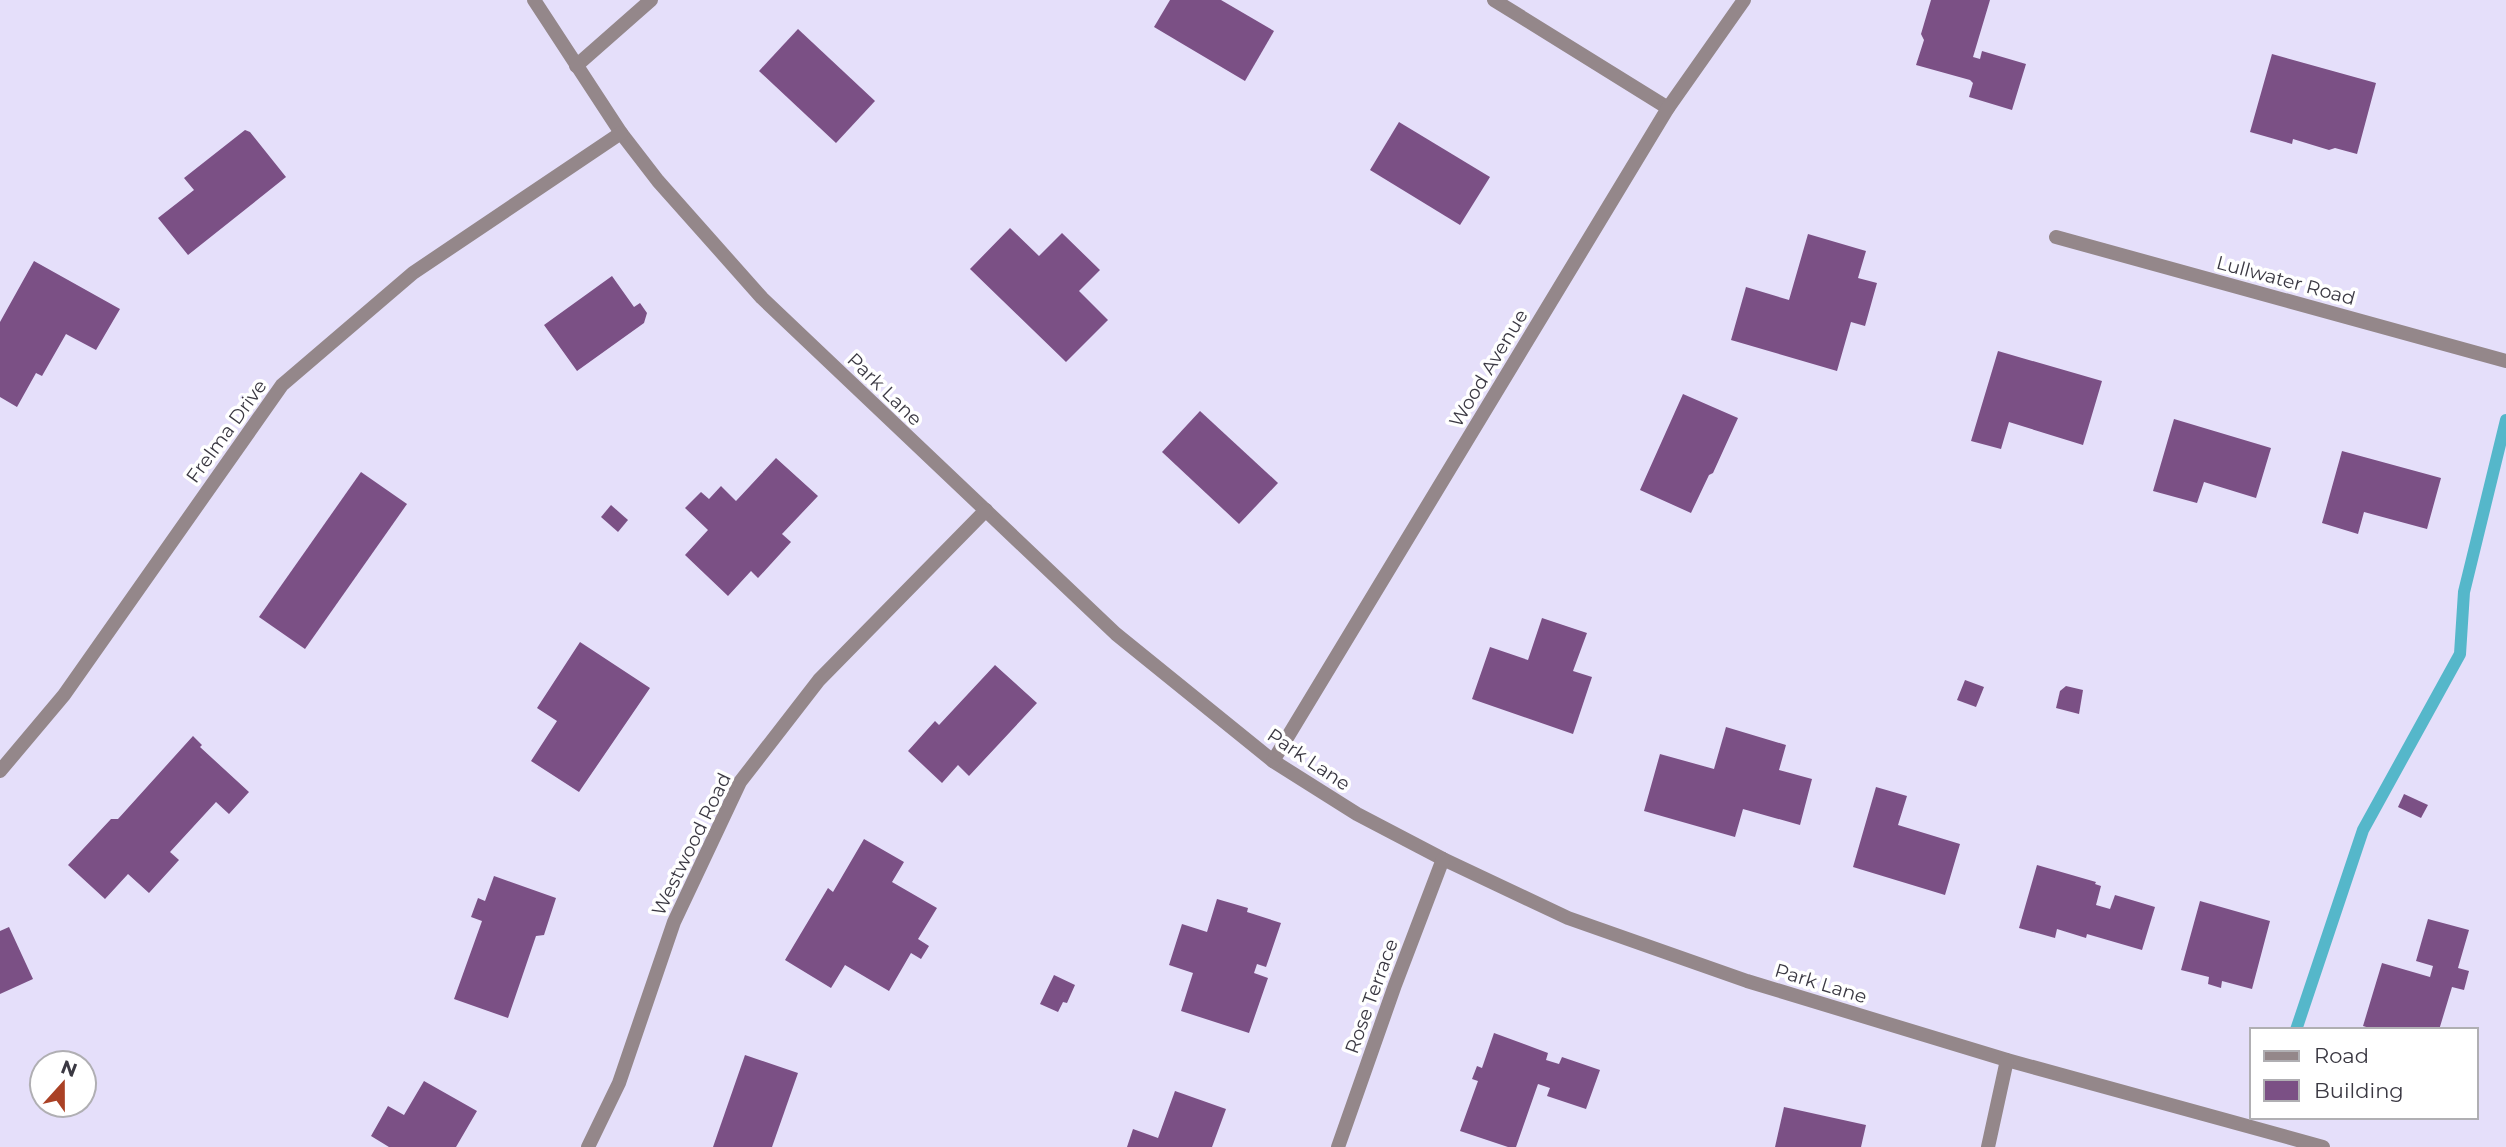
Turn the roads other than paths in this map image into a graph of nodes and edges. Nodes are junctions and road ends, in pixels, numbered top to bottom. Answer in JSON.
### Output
{"nodes":[{"id":1,"x":534,"y":0,"type":"edge"},
{"id":2,"x":651,"y":0,"type":"edge"},
{"id":3,"x":1494,"y":0,"type":"edge"},
{"id":4,"x":1744,"y":0,"type":"edge"},
{"id":5,"x":576,"y":66,"type":"junction"},
{"id":6,"x":1668,"y":108,"type":"junction"},
{"id":7,"x":621,"y":133,"type":"junction"},
{"id":8,"x":2056,"y":237,"type":"dead end"},
{"id":9,"x":2506,"y":361,"type":"edge"},
{"id":10,"x":986,"y":510,"type":"junction"},
{"id":11,"x":1273,"y":761,"type":"junction"},
{"id":12,"x":0,"y":771,"type":"edge"},
{"id":13,"x":1443,"y":859,"type":"junction"},
{"id":14,"x":2007,"y":1060,"type":"junction"},
{"id":15,"x":587,"y":1147,"type":"edge"},
{"id":16,"x":1338,"y":1147,"type":"edge"},
{"id":17,"x":1988,"y":1147,"type":"edge"},
{"id":18,"x":2323,"y":1147,"type":"edge"}],
"edges":[{"from":1,"to":5,"type":"street","name":"Park Lane"},
{"from":2,"to":5,"type":"street"},
{"from":3,"to":6,"type":"street"},
{"from":4,"to":6,"type":"street","name":"Wood Avenue"},
{"from":5,"to":7,"type":"street","name":"Park Lane"},
{"from":6,"to":11,"type":"street","name":"Wood Avenue"},
{"from":7,"to":10,"type":"street","name":"Park Lane"},
{"from":7,"to":12,"type":"street","name":"Frelma Drive"},
{"from":8,"to":9,"type":"street","name":"Lullwater Road"},
{"from":10,"to":11,"type":"street","name":"Park Lane"},
{"from":10,"to":15,"type":"street","name":"Westwood Road"},
{"from":11,"to":13,"type":"street","name":"Park Lane"},
{"from":13,"to":14,"type":"street","name":"Park Lane"},
{"from":13,"to":16,"type":"street","name":"Rose Terrace"},
{"from":14,"to":17,"type":"street"},
{"from":14,"to":18,"type":"street","name":"Park Lane"}]}
